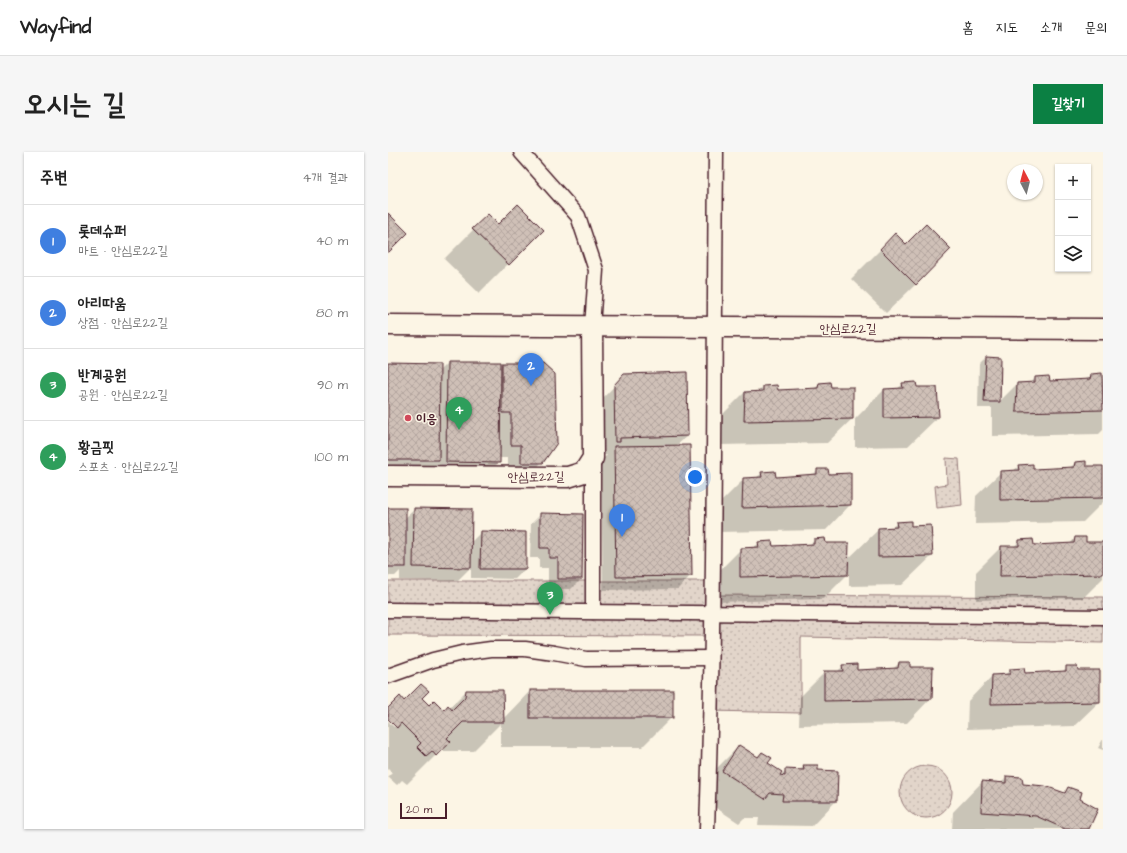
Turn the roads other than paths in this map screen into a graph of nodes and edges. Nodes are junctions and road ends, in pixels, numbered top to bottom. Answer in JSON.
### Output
{"nodes":[{"id":1,"x":521,"y":152,"type":"edge"},
{"id":2,"x":716,"y":152,"type":"edge"},
{"id":3,"x":388,"y":325,"type":"edge"},
{"id":4,"x":592,"y":327,"type":"junction"},
{"id":5,"x":716,"y":327,"type":"junction"},
{"id":6,"x":1103,"y":329,"type":"edge"},
{"id":7,"x":593,"y":458,"type":"junction"},
{"id":8,"x":388,"y":476,"type":"edge"},
{"id":9,"x":388,"y":610,"type":"edge"},
{"id":10,"x":593,"y":612,"type":"junction"},
{"id":11,"x":1103,"y":617,"type":"edge"},
{"id":12,"x":711,"y":658,"type":"junction"},
{"id":13,"x":388,"y":676,"type":"edge"},
{"id":14,"x":706,"y":829,"type":"edge"}],
"edges":[{"from":1,"to":4,"type":"street"},
{"from":2,"to":5,"type":"street"},
{"from":3,"to":4,"type":"main road","name":"안심로22길"},
{"from":4,"to":5,"type":"main road","name":"안심로22길"},
{"from":4,"to":7,"type":"main road"},
{"from":5,"to":6,"type":"main road","name":"안심로22길"},
{"from":5,"to":12,"type":"street"},
{"from":7,"to":8,"type":"main road","name":"안심로22길"},
{"from":7,"to":10,"type":"street"},
{"from":9,"to":10,"type":"street"},
{"from":10,"to":11,"type":"street"},
{"from":12,"to":13,"type":"street"},
{"from":12,"to":14,"type":"street"}]}
